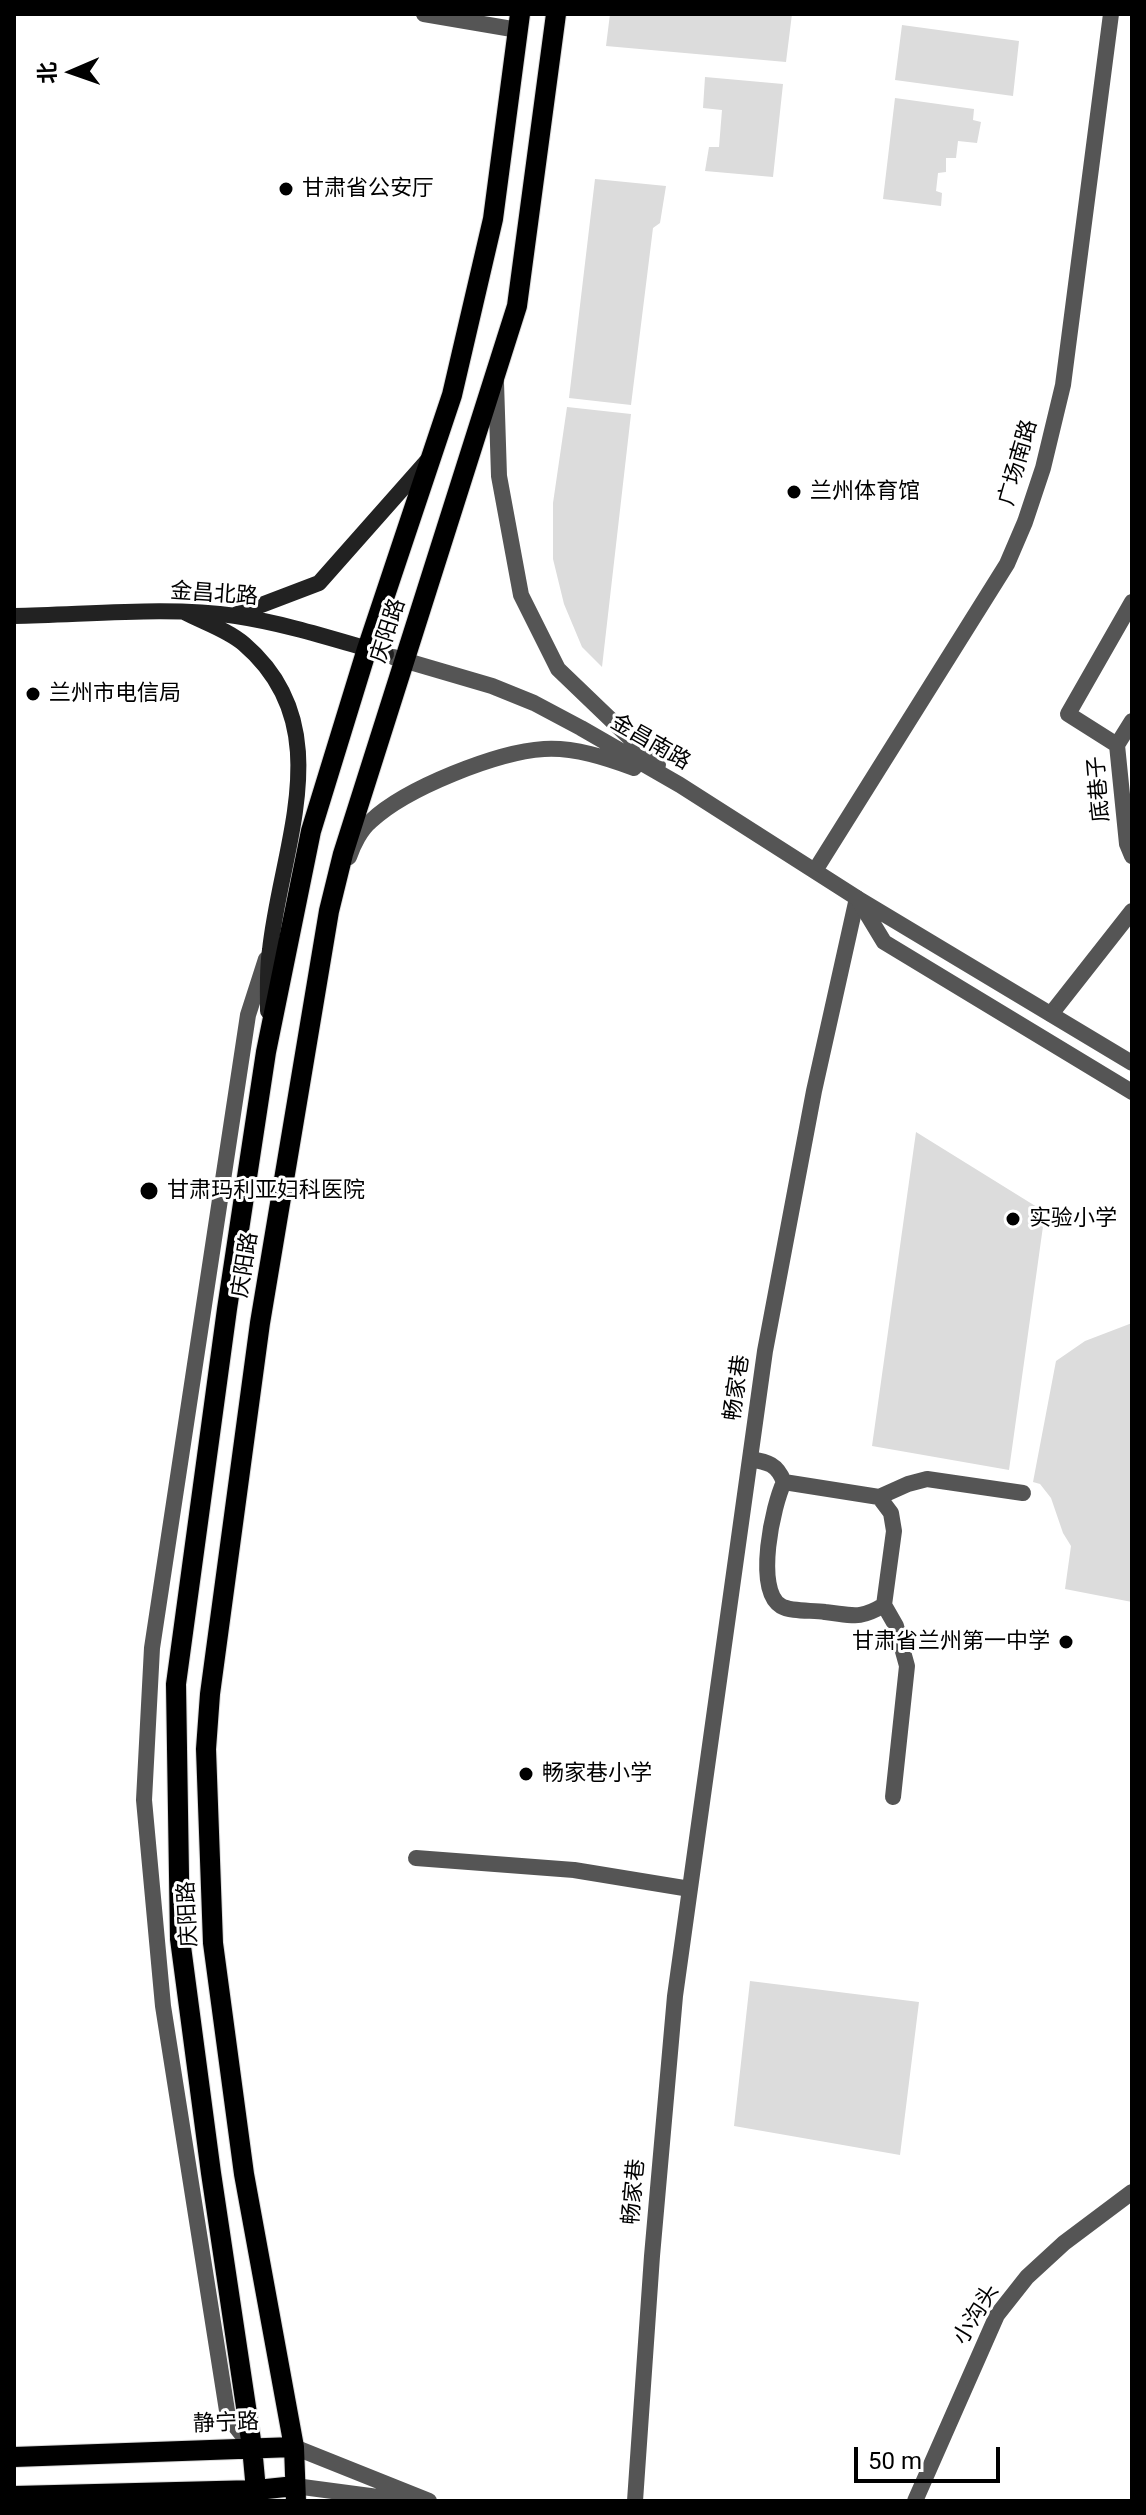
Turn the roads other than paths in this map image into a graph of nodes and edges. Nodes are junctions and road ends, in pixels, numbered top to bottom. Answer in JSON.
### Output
{"nodes":[{"id":1,"x":424,"y":14,"type":"edge"},
{"id":2,"x":556,"y":14,"type":"edge"},
{"id":3,"x":1111,"y":14,"type":"edge"},
{"id":4,"x":519,"y":22,"type":"edge"},
{"id":5,"x":495,"y":375,"type":"junction"},
{"id":6,"x":433,"y":455,"type":"junction"},
{"id":7,"x":1132,"y":602,"type":"edge"},
{"id":8,"x":184,"y":612,"type":"junction"},
{"id":9,"x":233,"y":615,"type":"junction"},
{"id":10,"x":14,"y":616,"type":"edge"},
{"id":11,"x":386,"y":655,"type":"junction"},
{"id":12,"x":1132,"y":721,"type":"edge"},
{"id":13,"x":1117,"y":745,"type":"junction"},
{"id":14,"x":680,"y":785,"type":"junction"},
{"id":15,"x":1132,"y":856,"type":"edge"},
{"id":16,"x":816,"y":869,"type":"junction"},
{"id":17,"x":857,"y":898,"type":"junction"},
{"id":18,"x":329,"y":911,"type":"junction"},
{"id":19,"x":1132,"y":911,"type":"edge"},
{"id":20,"x":269,"y":950,"type":"junction"},
{"id":21,"x":1051,"y":1014,"type":"junction"},
{"id":22,"x":266,"y":1052,"type":"junction"},
{"id":23,"x":1132,"y":1063,"type":"edge"},
{"id":24,"x":1132,"y":1092,"type":"edge"},
{"id":25,"x":750,"y":1459,"type":"junction"},
{"id":26,"x":784,"y":1482,"type":"junction"},
{"id":27,"x":1023,"y":1493,"type":"dead end"},
{"id":28,"x":879,"y":1497,"type":"junction"},
{"id":29,"x":884,"y":1605,"type":"junction"},
{"id":30,"x":893,"y":1797,"type":"dead end"},
{"id":31,"x":416,"y":1858,"type":"dead end"},
{"id":32,"x":690,"y":1889,"type":"junction"},
{"id":33,"x":1132,"y":2192,"type":"edge"},
{"id":34,"x":252,"y":2447,"type":"junction"},
{"id":35,"x":294,"y":2447,"type":"junction"},
{"id":36,"x":14,"y":2457,"type":"edge"},
{"id":37,"x":14,"y":2496,"type":"edge"},
{"id":38,"x":298,"y":2496,"type":"edge"},
{"id":39,"x":256,"y":2497,"type":"edge"},
{"id":40,"x":408,"y":2501,"type":"edge"},
{"id":41,"x":429,"y":2501,"type":"edge"},
{"id":42,"x":635,"y":2501,"type":"edge"},
{"id":43,"x":915,"y":2501,"type":"edge"}],
"edges":[{"from":1,"to":4,"type":"street"},
{"from":2,"to":5,"type":"main road","name":"庆阳路"},
{"from":3,"to":16,"type":"street","name":"广场南路"},
{"from":4,"to":6,"type":"main road","name":"庆阳路"},
{"from":5,"to":11,"type":"main road","name":"庆阳路"},
{"from":5,"to":14,"type":"street"},
{"from":6,"to":9,"type":"main road"},
{"from":6,"to":11,"type":"main road","name":"庆阳路"},
{"from":7,"to":13,"type":"street"},
{"from":8,"to":9,"type":"main road","name":"金昌北路"},
{"from":8,"to":10,"type":"main road","name":"金昌北路"},
{"from":8,"to":20,"type":"main road"},
{"from":9,"to":11,"type":"main road","name":"金昌北路"},
{"from":11,"to":14,"type":"street","name":"金昌南路"},
{"from":11,"to":18,"type":"main road","name":"庆阳路"},
{"from":11,"to":22,"type":"main road","name":"庆阳路"},
{"from":12,"to":13,"type":"street","name":"底巷子"},
{"from":13,"to":15,"type":"street","name":"底巷子"},
{"from":14,"to":16,"type":"street","name":"金昌南路"},
{"from":14,"to":18,"type":"street"},
{"from":16,"to":17,"type":"street","name":"金昌南路"},
{"from":17,"to":21,"type":"street","name":"金昌南路"},
{"from":17,"to":24,"type":"street","name":"金昌南路"},
{"from":17,"to":25,"type":"street","name":"畅家巷"},
{"from":18,"to":35,"type":"main road","name":"庆阳路"},
{"from":19,"to":21,"type":"street"},
{"from":20,"to":22,"type":"main road"},
{"from":20,"to":34,"type":"street"},
{"from":21,"to":23,"type":"street","name":"金昌南路"},
{"from":22,"to":34,"type":"main road","name":"庆阳路"},
{"from":25,"to":26,"type":"street"},
{"from":25,"to":32,"type":"street","name":"畅家巷"},
{"from":26,"to":28,"type":"street"},
{"from":26,"to":29,"type":"street"},
{"from":27,"to":28,"type":"street"},
{"from":28,"to":29,"type":"street"},
{"from":29,"to":30,"type":"street"},
{"from":31,"to":32,"type":"street"},
{"from":32,"to":42,"type":"street","name":"畅家巷"},
{"from":33,"to":43,"type":"street","name":"小沟头"},
{"from":34,"to":35,"type":"main road","name":"静宁路"},
{"from":34,"to":36,"type":"main road","name":"静宁路"},
{"from":34,"to":39,"type":"main road","name":"庆阳路"},
{"from":35,"to":38,"type":"main road","name":"庆阳路"},
{"from":35,"to":41,"type":"street","name":"静宁路"},
{"from":37,"to":39,"type":"main road"},
{"from":38,"to":39,"type":"main road"},
{"from":38,"to":40,"type":"street"}]}
